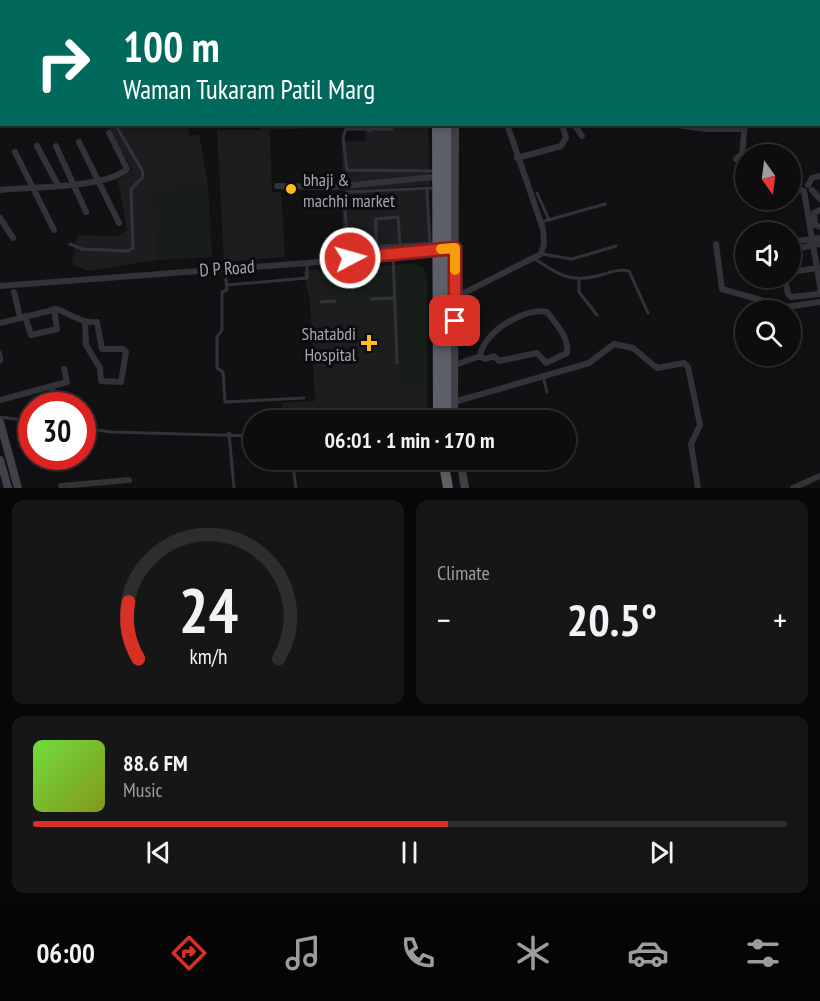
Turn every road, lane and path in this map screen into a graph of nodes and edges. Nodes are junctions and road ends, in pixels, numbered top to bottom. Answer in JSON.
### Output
{"nodes":[{"id":1,"x":116,"y":126,"type":"edge"},
{"id":2,"x":435,"y":126,"type":"edge"},
{"id":3,"x":435,"y":126,"type":"edge"},
{"id":4,"x":446,"y":126,"type":"edge"},
{"id":5,"x":455,"y":126,"type":"edge"},
{"id":6,"x":508,"y":126,"type":"edge"},
{"id":7,"x":563,"y":126,"type":"edge"},
{"id":8,"x":575,"y":126,"type":"edge"},
{"id":9,"x":690,"y":126,"type":"edge"},
{"id":10,"x":369,"y":127,"type":"edge"},
{"id":11,"x":705,"y":127,"type":"edge"},
{"id":12,"x":744,"y":127,"type":"edge"},
{"id":13,"x":392,"y":129,"type":"dead end"},
{"id":14,"x":109,"y":133,"type":"dead end"},
{"id":15,"x":582,"y":136,"type":"dead end"},
{"id":16,"x":80,"y":142,"type":"dead end"},
{"id":17,"x":743,"y":144,"type":"edge"},
{"id":18,"x":37,"y":146,"type":"dead end"},
{"id":19,"x":56,"y":146,"type":"dead end"},
{"id":20,"x":15,"y":152,"type":"dead end"},
{"id":21,"x":517,"y":158,"type":"junction"},
{"id":22,"x":456,"y":162,"type":"junction"},
{"id":23,"x":434,"y":170,"type":"junction"},
{"id":24,"x":820,"y":176,"type":"edge"},
{"id":25,"x":99,"y":181,"type":"junction"},
{"id":26,"x":74,"y":184,"type":"junction"},
{"id":27,"x":58,"y":185,"type":"junction"},
{"id":28,"x":277,"y":186,"type":"dead end"},
{"id":29,"x":34,"y":187,"type":"junction"},
{"id":30,"x":430,"y":188,"type":"junction"},
{"id":31,"x":0,"y":190,"type":"edge"},
{"id":32,"x":801,"y":190,"type":"edge"},
{"id":33,"x":813,"y":192,"type":"edge"},
{"id":34,"x":537,"y":193,"type":"dead end"},
{"id":35,"x":805,"y":196,"type":"junction"},
{"id":36,"x":605,"y":204,"type":"dead end"},
{"id":37,"x":820,"y":210,"type":"edge"},
{"id":38,"x":86,"y":212,"type":"dead end"},
{"id":39,"x":0,"y":218,"type":"edge"},
{"id":40,"x":549,"y":220,"type":"junction"},
{"id":41,"x":812,"y":221,"type":"junction"},
{"id":42,"x":541,"y":222,"type":"junction"},
{"id":43,"x":119,"y":223,"type":"dead end"},
{"id":44,"x":820,"y":227,"type":"edge"},
{"id":45,"x":54,"y":230,"type":"dead end"},
{"id":46,"x":13,"y":238,"type":"dead end"},
{"id":47,"x":820,"y":238,"type":"edge"},
{"id":48,"x":815,"y":242,"type":"edge"},
{"id":49,"x":70,"y":244,"type":"dead end"},
{"id":50,"x":716,"y":244,"type":"dead end"},
{"id":51,"x":400,"y":245,"type":"junction"},
{"id":52,"x":376,"y":246,"type":"junction"},
{"id":53,"x":432,"y":246,"type":"junction"},
{"id":54,"x":616,"y":246,"type":"dead end"},
{"id":55,"x":455,"y":248,"type":"junction"},
{"id":56,"x":393,"y":254,"type":"junction"},
{"id":57,"x":541,"y":254,"type":"junction"},
{"id":58,"x":533,"y":258,"type":"junction"},
{"id":59,"x":307,"y":263,"type":"junction"},
{"id":60,"x":818,"y":264,"type":"edge"},
{"id":61,"x":225,"y":268,"type":"junction"},
{"id":62,"x":801,"y":269,"type":"edge"},
{"id":63,"x":579,"y":280,"type":"junction"},
{"id":64,"x":227,"y":285,"type":"junction"},
{"id":65,"x":0,"y":286,"type":"edge"},
{"id":66,"x":787,"y":288,"type":"edge"},
{"id":67,"x":820,"y":288,"type":"edge"},
{"id":68,"x":14,"y":292,"type":"dead end"},
{"id":69,"x":393,"y":298,"type":"junction"},
{"id":70,"x":454,"y":298,"type":"junction"},
{"id":71,"x":371,"y":299,"type":"dead end"},
{"id":72,"x":335,"y":301,"type":"dead end"},
{"id":73,"x":321,"y":302,"type":"dead end"},
{"id":74,"x":820,"y":302,"type":"edge"},
{"id":75,"x":54,"y":309,"type":"junction"},
{"id":76,"x":648,"y":313,"type":"dead end"},
{"id":77,"x":597,"y":315,"type":"dead end"},
{"id":78,"x":23,"y":316,"type":"junction"},
{"id":79,"x":85,"y":322,"type":"junction"},
{"id":80,"x":0,"y":323,"type":"edge"},
{"id":81,"x":0,"y":352,"type":"edge"},
{"id":82,"x":480,"y":356,"type":"junction"},
{"id":83,"x":0,"y":362,"type":"edge"},
{"id":84,"x":397,"y":363,"type":"dead end"},
{"id":85,"x":456,"y":366,"type":"junction"},
{"id":86,"x":64,"y":369,"type":"dead end"},
{"id":87,"x":543,"y":376,"type":"junction"},
{"id":88,"x":52,"y":387,"type":"junction"},
{"id":89,"x":54,"y":392,"type":"edge"},
{"id":90,"x":547,"y":392,"type":"dead end"},
{"id":91,"x":304,"y":398,"type":"dead end"},
{"id":92,"x":0,"y":400,"type":"edge"},
{"id":93,"x":454,"y":402,"type":"junction"},
{"id":94,"x":436,"y":410,"type":"edge"},
{"id":95,"x":436,"y":410,"type":"edge"},
{"id":96,"x":446,"y":410,"type":"edge"},
{"id":97,"x":454,"y":410,"type":"edge"},
{"id":98,"x":0,"y":417,"type":"edge"},
{"id":99,"x":18,"y":419,"type":"edge"},
{"id":100,"x":0,"y":422,"type":"edge"},
{"id":101,"x":96,"y":430,"type":"edge"},
{"id":102,"x":229,"y":433,"type":"junction"},
{"id":103,"x":243,"y":435,"type":"edge"},
{"id":104,"x":0,"y":460,"type":"edge"},
{"id":105,"x":294,"y":470,"type":"edge"},
{"id":106,"x":443,"y":470,"type":"edge"},
{"id":107,"x":452,"y":470,"type":"edge"},
{"id":108,"x":462,"y":470,"type":"edge"},
{"id":109,"x":820,"y":476,"type":"edge"},
{"id":110,"x":129,"y":480,"type":"dead end"},
{"id":111,"x":105,"y":485,"type":"edge"},
{"id":112,"x":61,"y":486,"type":"dead end"},
{"id":113,"x":8,"y":488,"type":"edge"},
{"id":114,"x":18,"y":488,"type":"edge"},
{"id":115,"x":234,"y":488,"type":"edge"},
{"id":116,"x":296,"y":488,"type":"edge"},
{"id":117,"x":446,"y":488,"type":"edge"},
{"id":118,"x":455,"y":488,"type":"edge"},
{"id":119,"x":465,"y":488,"type":"edge"},
{"id":120,"x":698,"y":488,"type":"edge"},
{"id":121,"x":793,"y":488,"type":"edge"}],
"edges":[{"from":1,"to":49,"type":"lane"},
{"from":2,"to":23,"type":"main road"},
{"from":3,"to":94,"type":"highway","bridge":true},
{"from":4,"to":96,"type":"highway","bridge":true},
{"from":5,"to":22,"type":"main road"},
{"from":6,"to":21,"type":"street"},
{"from":7,"to":21,"type":"street"},
{"from":8,"to":15,"type":"street"},
{"from":9,"to":11,"type":"street"},
{"from":10,"to":13,"type":"lane"},
{"from":10,"to":23,"type":"lane"},
{"from":11,"to":12,"type":"street"},
{"from":12,"to":17,"type":"street"},
{"from":14,"to":25,"type":"street"},
{"from":16,"to":25,"type":"street"},
{"from":18,"to":27,"type":"street"},
{"from":19,"to":26,"type":"street"},
{"from":20,"to":29,"type":"street"},
{"from":21,"to":42,"type":"street"},
{"from":22,"to":23,"type":"main road"},
{"from":22,"to":55,"type":"main road"},
{"from":23,"to":28,"type":"street"},
{"from":23,"to":30,"type":"main road"},
{"from":24,"to":33,"type":"street"},
{"from":25,"to":26,"type":"street"},
{"from":25,"to":43,"type":"street"},
{"from":26,"to":27,"type":"street"},
{"from":26,"to":38,"type":"street"},
{"from":27,"to":29,"type":"street"},
{"from":29,"to":31,"type":"street"},
{"from":29,"to":45,"type":"street"},
{"from":30,"to":52,"type":"lane"},
{"from":30,"to":53,"type":"main road"},
{"from":32,"to":35,"type":"street"},
{"from":33,"to":35,"type":"street"},
{"from":34,"to":40,"type":"lane"},
{"from":35,"to":41,"type":"street"},
{"from":36,"to":40,"type":"lane"},
{"from":37,"to":41,"type":"street"},
{"from":39,"to":46,"type":"street"},
{"from":40,"to":42,"type":"lane"},
{"from":41,"to":44,"type":"street"},
{"from":41,"to":48,"type":"street"},
{"from":42,"to":57,"type":"street"},
{"from":47,"to":48,"type":"street"},
{"from":48,"to":60,"type":"street"},
{"from":50,"to":74,"type":"street"},
{"from":51,"to":52,"type":"lane"},
{"from":51,"to":52,"type":"lane"},
{"from":51,"to":53,"type":"lane"},
{"from":53,"to":55,"type":"street","name":"D P Road"},
{"from":53,"to":56,"type":"street","name":"D P Road"},
{"from":53,"to":95,"type":"main road"},
{"from":54,"to":57,"type":"lane"},
{"from":55,"to":70,"type":"main road"},
{"from":56,"to":59,"type":"street","name":"D P Road"},
{"from":56,"to":69,"type":"lane"},
{"from":57,"to":58,"type":"street"},
{"from":58,"to":63,"type":"lane"},
{"from":58,"to":70,"type":"street"},
{"from":59,"to":61,"type":"street","name":"D P Road"},
{"from":59,"to":64,"type":"lane"},
{"from":60,"to":62,"type":"street"},
{"from":60,"to":67,"type":"street"},
{"from":61,"to":64,"type":"lane"},
{"from":61,"to":65,"type":"street","name":"D P Road"},
{"from":63,"to":76,"type":"lane"},
{"from":63,"to":77,"type":"lane"},
{"from":64,"to":91,"type":"lane"},
{"from":66,"to":67,"type":"street"},
{"from":68,"to":78,"type":"street"},
{"from":69,"to":71,"type":"lane"},
{"from":69,"to":84,"type":"lane"},
{"from":70,"to":85,"type":"main road"},
{"from":72,"to":73,"type":"lane"},
{"from":75,"to":78,"type":"street"},
{"from":75,"to":78,"type":"street"},
{"from":75,"to":79,"type":"street"},
{"from":78,"to":80,"type":"street"},
{"from":79,"to":79,"type":"street"},
{"from":81,"to":83,"type":"lane"},
{"from":82,"to":82,"type":"street"},
{"from":82,"to":85,"type":"street"},
{"from":85,"to":93,"type":"main road"},
{"from":86,"to":88,"type":"street"},
{"from":87,"to":90,"type":"lane"},
{"from":87,"to":93,"type":"street"},
{"from":87,"to":120,"type":"street"},
{"from":88,"to":89,"type":"street"},
{"from":88,"to":92,"type":"street"},
{"from":93,"to":97,"type":"main road"},
{"from":98,"to":99,"type":"lane"},
{"from":100,"to":114,"type":"main road"},
{"from":101,"to":102,"type":"lane"},
{"from":102,"to":103,"type":"lane"},
{"from":102,"to":115,"type":"lane"},
{"from":104,"to":113,"type":"main road"},
{"from":105,"to":116,"type":"lane"},
{"from":106,"to":117,"type":"highway"},
{"from":107,"to":118,"type":"highway"},
{"from":108,"to":119,"type":"main road"},
{"from":109,"to":121,"type":"street"},
{"from":110,"to":111,"type":"street"},
{"from":111,"to":112,"type":"street"}]}
